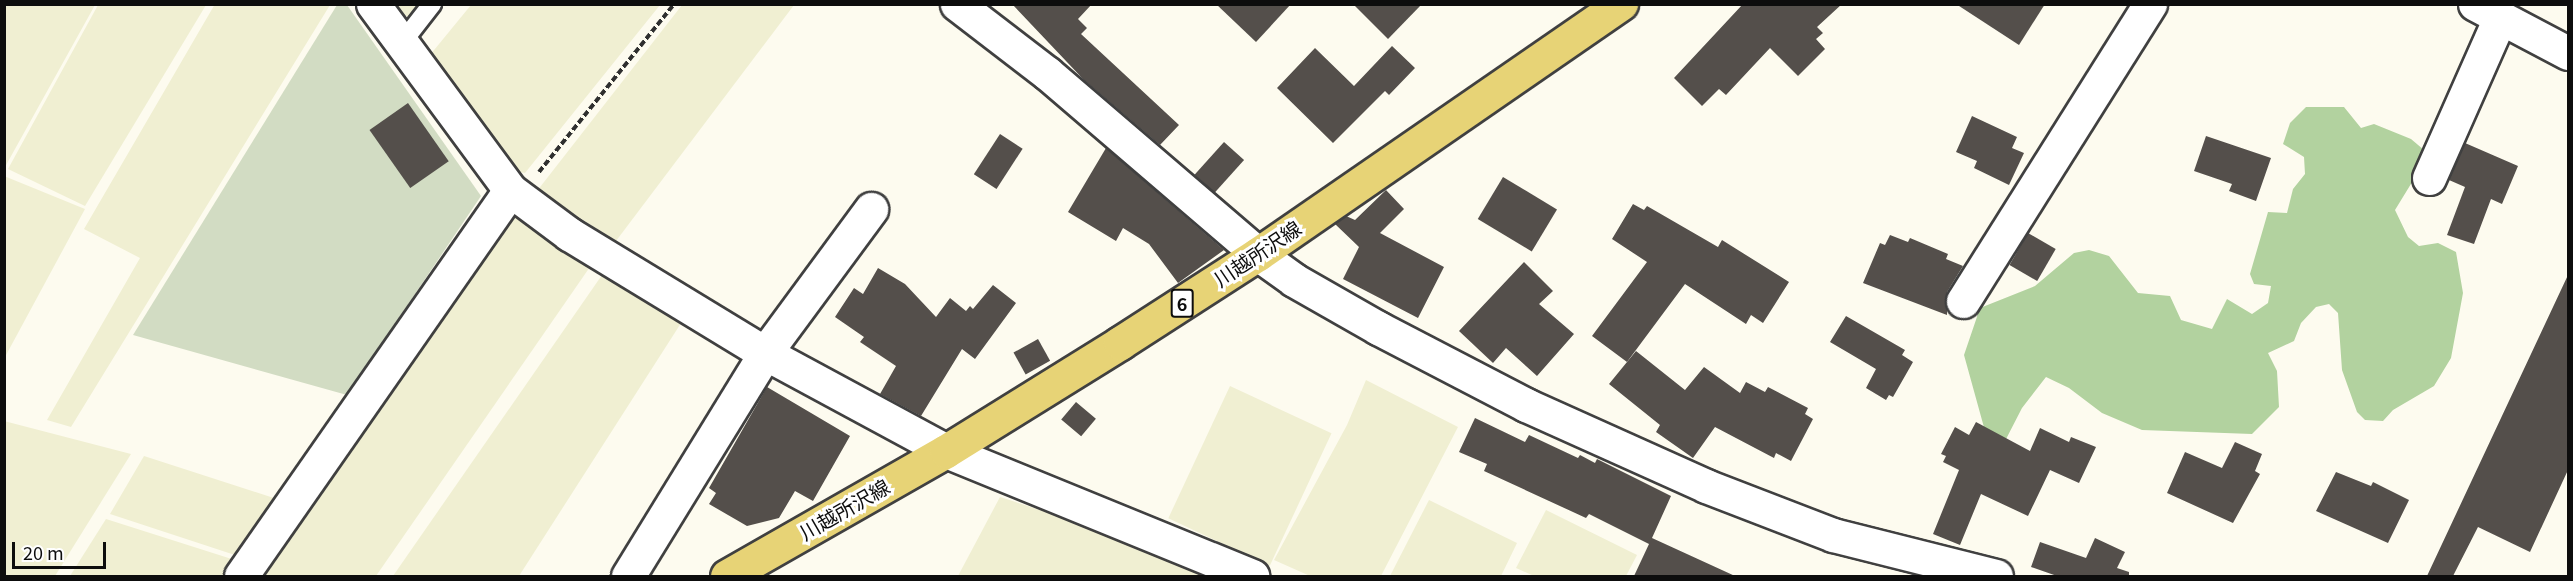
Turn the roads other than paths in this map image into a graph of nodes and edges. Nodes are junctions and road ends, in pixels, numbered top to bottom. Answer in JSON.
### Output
{"nodes":[{"id":1,"x":373,"y":4,"type":"edge"},
{"id":2,"x":432,"y":4,"type":"edge"},
{"id":3,"x":957,"y":4,"type":"edge"},
{"id":4,"x":1621,"y":4,"type":"edge"},
{"id":5,"x":2150,"y":4,"type":"edge"},
{"id":6,"x":2485,"y":9,"type":"edge"},
{"id":7,"x":401,"y":44,"type":"junction"},
{"id":8,"x":2568,"y":53,"type":"edge"},
{"id":9,"x":2429,"y":178,"type":"dead end"},
{"id":10,"x":515,"y":193,"type":"junction"},
{"id":11,"x":871,"y":209,"type":"dead end"},
{"id":12,"x":1258,"y":254,"type":"junction"},
{"id":13,"x":1963,"y":301,"type":"dead end"},
{"id":14,"x":765,"y":353,"type":"junction"},
{"id":15,"x":946,"y":451,"type":"junction"},
{"id":16,"x":240,"y":576,"type":"edge"},
{"id":17,"x":628,"y":576,"type":"edge"},
{"id":18,"x":727,"y":576,"type":"edge"},
{"id":19,"x":1252,"y":576,"type":"edge"},
{"id":20,"x":1996,"y":576,"type":"edge"}],
"edges":[{"from":1,"to":7,"type":"street"},
{"from":2,"to":7,"type":"lane"},
{"from":3,"to":12,"type":"street"},
{"from":4,"to":12,"type":"main road","name":"川越所沢線","number":"6"},
{"from":5,"to":13,"type":"street"},
{"from":6,"to":8,"type":"street"},
{"from":6,"to":9,"type":"street"},
{"from":7,"to":10,"type":"street"},
{"from":10,"to":14,"type":"street"},
{"from":10,"to":16,"type":"street"},
{"from":11,"to":14,"type":"street"},
{"from":12,"to":15,"type":"main road","name":"川越所沢線","number":"6"},
{"from":12,"to":20,"type":"street"},
{"from":14,"to":15,"type":"street"},
{"from":14,"to":17,"type":"street"},
{"from":15,"to":18,"type":"main road","name":"川越所沢線","number":"6"},
{"from":15,"to":19,"type":"street"}]}
